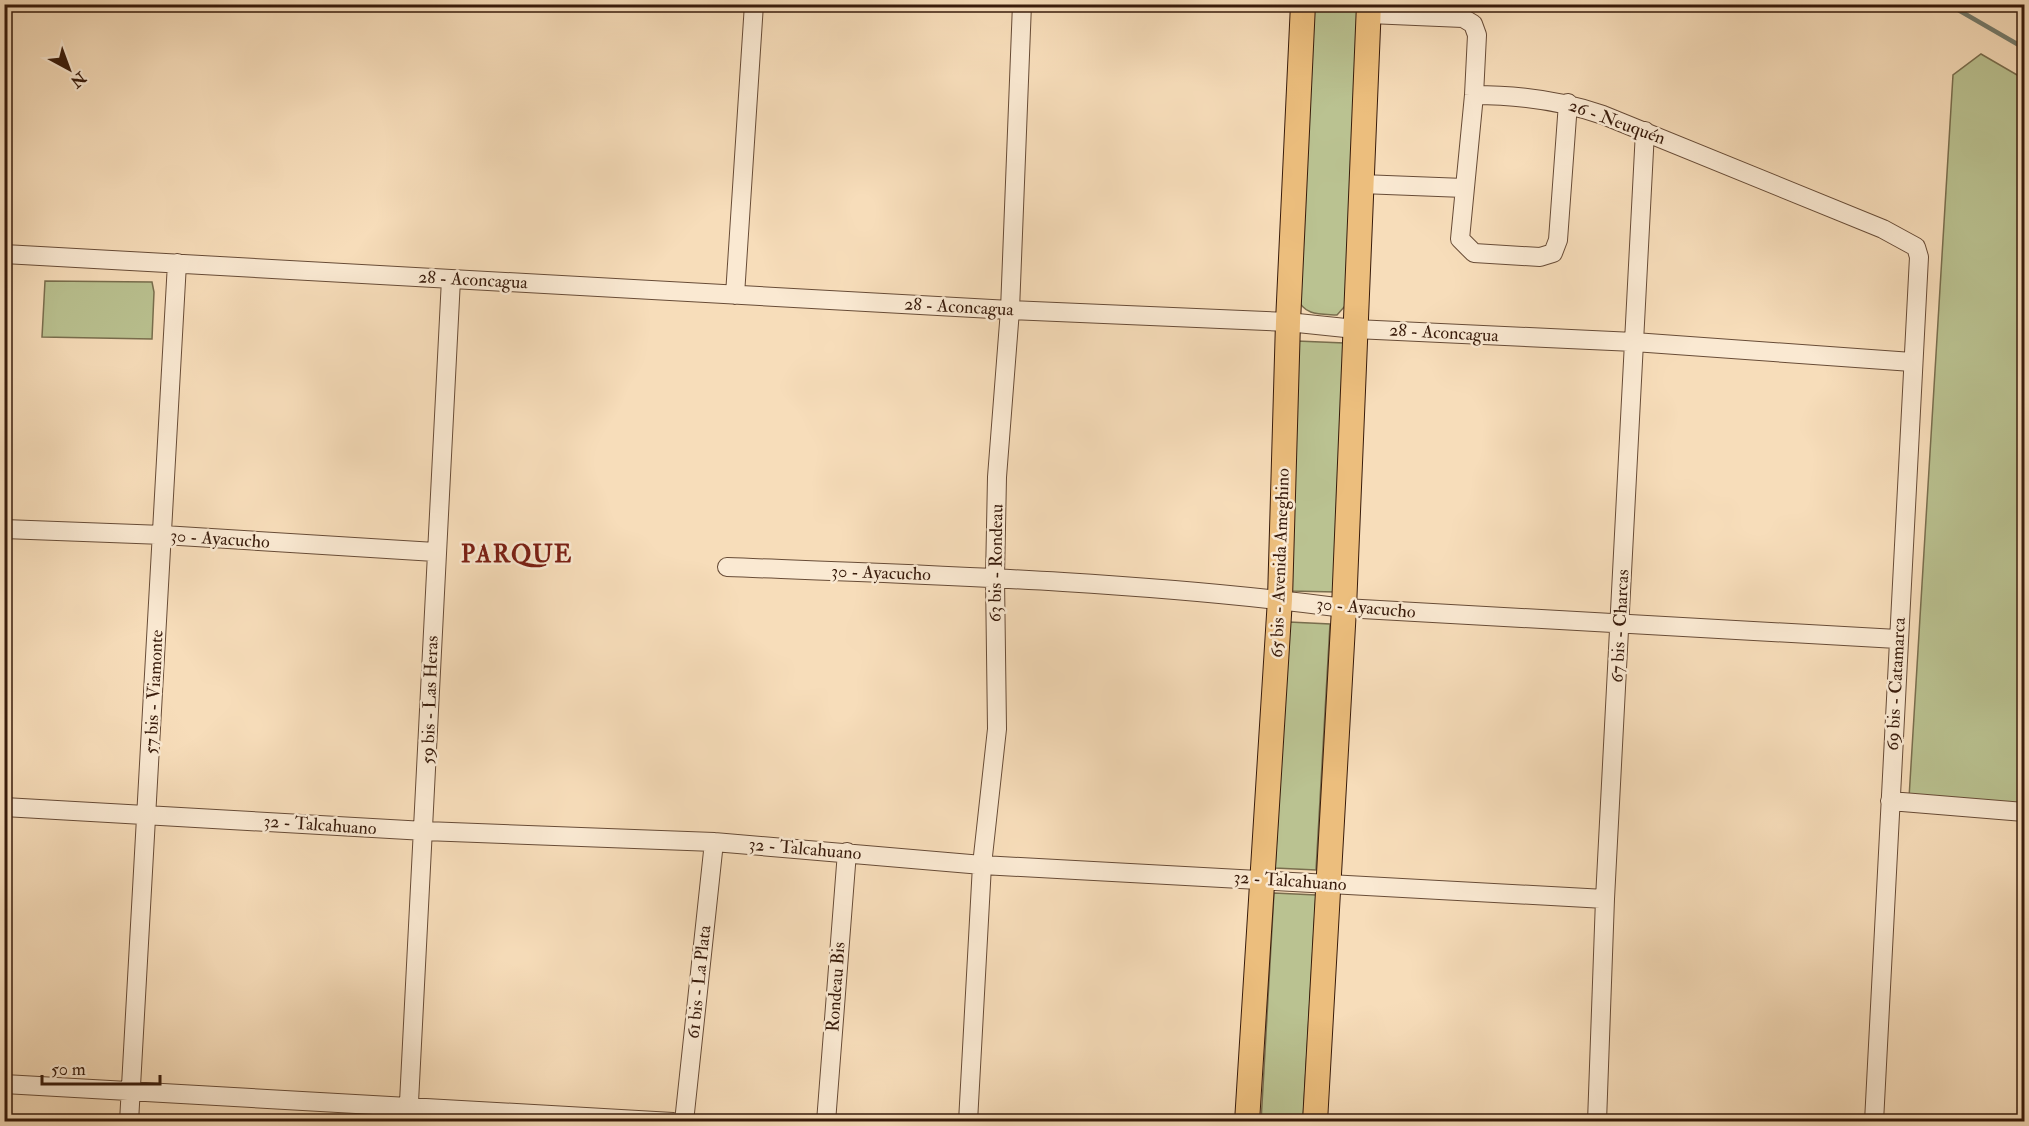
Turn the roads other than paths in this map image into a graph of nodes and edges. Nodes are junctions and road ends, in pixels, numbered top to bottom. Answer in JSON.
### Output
{"nodes":[{"id":1,"x":754,"y":4,"type":"edge"},
{"id":2,"x":1022,"y":4,"type":"edge"},
{"id":3,"x":1303,"y":4,"type":"edge"},
{"id":4,"x":1369,"y":9,"type":"edge"},
{"id":5,"x":1474,"y":95,"type":"junction"},
{"id":6,"x":1568,"y":103,"type":"junction"},
{"id":7,"x":1645,"y":131,"type":"junction"},
{"id":8,"x":1361,"y":184,"type":"junction"},
{"id":9,"x":1464,"y":188,"type":"junction"},
{"id":10,"x":1916,"y":247,"type":"joint"},
{"id":11,"x":4,"y":254,"type":"edge"},
{"id":12,"x":177,"y":263,"type":"junction"},
{"id":13,"x":451,"y":279,"type":"junction"},
{"id":14,"x":735,"y":295,"type":"junction"},
{"id":15,"x":1010,"y":310,"type":"junction"},
{"id":16,"x":1288,"y":322,"type":"junction"},
{"id":17,"x":1355,"y":329,"type":"junction"},
{"id":18,"x":1634,"y":342,"type":"junction"},
{"id":19,"x":1912,"y":362,"type":"junction"},
{"id":20,"x":4,"y":530,"type":"edge"},
{"id":21,"x":163,"y":535,"type":"junction"},
{"id":22,"x":435,"y":552,"type":"junction"},
{"id":23,"x":727,"y":567,"type":"dead end"},
{"id":24,"x":995,"y":578,"type":"junction"},
{"id":25,"x":1280,"y":599,"type":"junction"},
{"id":26,"x":1344,"y":608,"type":"junction"},
{"id":27,"x":1620,"y":624,"type":"junction"},
{"id":28,"x":1897,"y":639,"type":"junction"},
{"id":29,"x":1890,"y":801,"type":"junction"},
{"id":30,"x":4,"y":807,"type":"edge"},
{"id":31,"x":2025,"y":812,"type":"edge"},
{"id":32,"x":146,"y":813,"type":"junction"},
{"id":33,"x":425,"y":831,"type":"junction"},
{"id":34,"x":714,"y":842,"type":"junction"},
{"id":35,"x":847,"y":852,"type":"junction"},
{"id":36,"x":982,"y":865,"type":"junction"},
{"id":37,"x":1263,"y":879,"type":"junction"},
{"id":38,"x":1329,"y":884,"type":"junction"},
{"id":39,"x":1605,"y":899,"type":"junction"},
{"id":40,"x":4,"y":1084,"type":"edge"},
{"id":41,"x":131,"y":1091,"type":"junction"},
{"id":42,"x":409,"y":1115,"type":"edge"},
{"id":43,"x":129,"y":1122,"type":"edge"},
{"id":44,"x":673,"y":1122,"type":"edge"},
{"id":45,"x":684,"y":1122,"type":"edge"},
{"id":46,"x":826,"y":1122,"type":"edge"},
{"id":47,"x":968,"y":1122,"type":"edge"},
{"id":48,"x":1247,"y":1122,"type":"edge"},
{"id":49,"x":1315,"y":1122,"type":"edge"},
{"id":50,"x":1597,"y":1122,"type":"edge"},
{"id":51,"x":1874,"y":1122,"type":"edge"}],
"edges":[{"from":1,"to":14,"type":"street"},
{"from":2,"to":15,"type":"street","name":"63 bis - Rondeau"},
{"from":3,"to":16,"type":"main road","name":"65 bis - Avenida Ameghino"},
{"from":4,"to":5,"type":"street"},
{"from":4,"to":8,"type":"main road"},
{"from":5,"to":6,"type":"street","name":"26 - Neuquén"},
{"from":5,"to":9,"type":"street"},
{"from":6,"to":7,"type":"street","name":"26 - Neuquén"},
{"from":6,"to":9,"type":"street"},
{"from":7,"to":10,"type":"street","name":"26 - Neuquén"},
{"from":7,"to":18,"type":"street","name":"67 bis - Charcas"},
{"from":8,"to":9,"type":"street"},
{"from":8,"to":17,"type":"main road"},
{"from":10,"to":19,"type":"street","name":"69 bis - Catamarca"},
{"from":11,"to":12,"type":"street","name":"28 - Aconcagua"},
{"from":12,"to":13,"type":"street","name":"28 - Aconcagua"},
{"from":12,"to":21,"type":"street","name":"57 bis - Viamonte"},
{"from":13,"to":14,"type":"street","name":"28 - Aconcagua"},
{"from":13,"to":22,"type":"street","name":"59 bis - Las Heras"},
{"from":14,"to":15,"type":"street","name":"28 - Aconcagua"},
{"from":15,"to":16,"type":"street","name":"28 - Aconcagua"},
{"from":15,"to":24,"type":"street","name":"63 bis - Rondeau"},
{"from":16,"to":17,"type":"street","name":"28 - Aconcagua"},
{"from":16,"to":25,"type":"main road","name":"65 bis - Avenida Ameghino"},
{"from":17,"to":18,"type":"street","name":"28 - Aconcagua"},
{"from":17,"to":26,"type":"main road"},
{"from":18,"to":19,"type":"street","name":"28 - Aconcagua"},
{"from":18,"to":27,"type":"street","name":"67 bis - Charcas"},
{"from":19,"to":28,"type":"street","name":"69 bis - Catamarca"},
{"from":20,"to":21,"type":"street","name":"30 - Ayacucho"},
{"from":21,"to":22,"type":"street","name":"30 - Ayacucho"},
{"from":21,"to":32,"type":"street","name":"57 bis - Viamonte"},
{"from":22,"to":33,"type":"street","name":"59 bis - Las Heras"},
{"from":23,"to":24,"type":"street","name":"30 - Ayacucho"},
{"from":24,"to":25,"type":"street","name":"30 - Ayacucho"},
{"from":24,"to":36,"type":"street","name":"63 bis - Rondeau"},
{"from":25,"to":26,"type":"street","name":"30 - Ayacucho"},
{"from":25,"to":37,"type":"main road","name":"65 bis - Avenida Ameghino"},
{"from":26,"to":27,"type":"street","name":"30 - Ayacucho"},
{"from":26,"to":38,"type":"main road"},
{"from":27,"to":28,"type":"street","name":"30 - Ayacucho"},
{"from":27,"to":39,"type":"street","name":"67 bis - Charcas"},
{"from":28,"to":29,"type":"street","name":"69 bis - Catamarca"},
{"from":29,"to":31,"type":"street"},
{"from":29,"to":51,"type":"street","name":"69 bis - Catamarca"},
{"from":30,"to":32,"type":"street","name":"32 - Talcahuano"},
{"from":32,"to":33,"type":"street","name":"32 - Talcahuano"},
{"from":32,"to":41,"type":"street","name":"57 bis - Viamonte"},
{"from":33,"to":34,"type":"street","name":"32 - Talcahuano"},
{"from":33,"to":42,"type":"street","name":"59 bis - Las Heras"},
{"from":34,"to":35,"type":"street","name":"32 - Talcahuano"},
{"from":34,"to":45,"type":"street","name":"61 bis - La Plata"},
{"from":35,"to":36,"type":"street","name":"32 - Talcahuano"},
{"from":35,"to":46,"type":"street","name":"Rondeau Bis"},
{"from":36,"to":37,"type":"street","name":"32 - Talcahuano"},
{"from":36,"to":47,"type":"street","name":"63 bis - Rondeau"},
{"from":37,"to":38,"type":"street","name":"32 - Talcahuano"},
{"from":37,"to":48,"type":"main road","name":"65 bis - Avenida Ameghino"},
{"from":38,"to":39,"type":"street","name":"32 - Talcahuano"},
{"from":38,"to":49,"type":"main road"},
{"from":39,"to":50,"type":"street","name":"67 bis - Charcas"},
{"from":40,"to":41,"type":"street"},
{"from":41,"to":42,"type":"street"},
{"from":41,"to":43,"type":"street","name":"57 bis - Viamonte"},
{"from":42,"to":44,"type":"street"}]}
